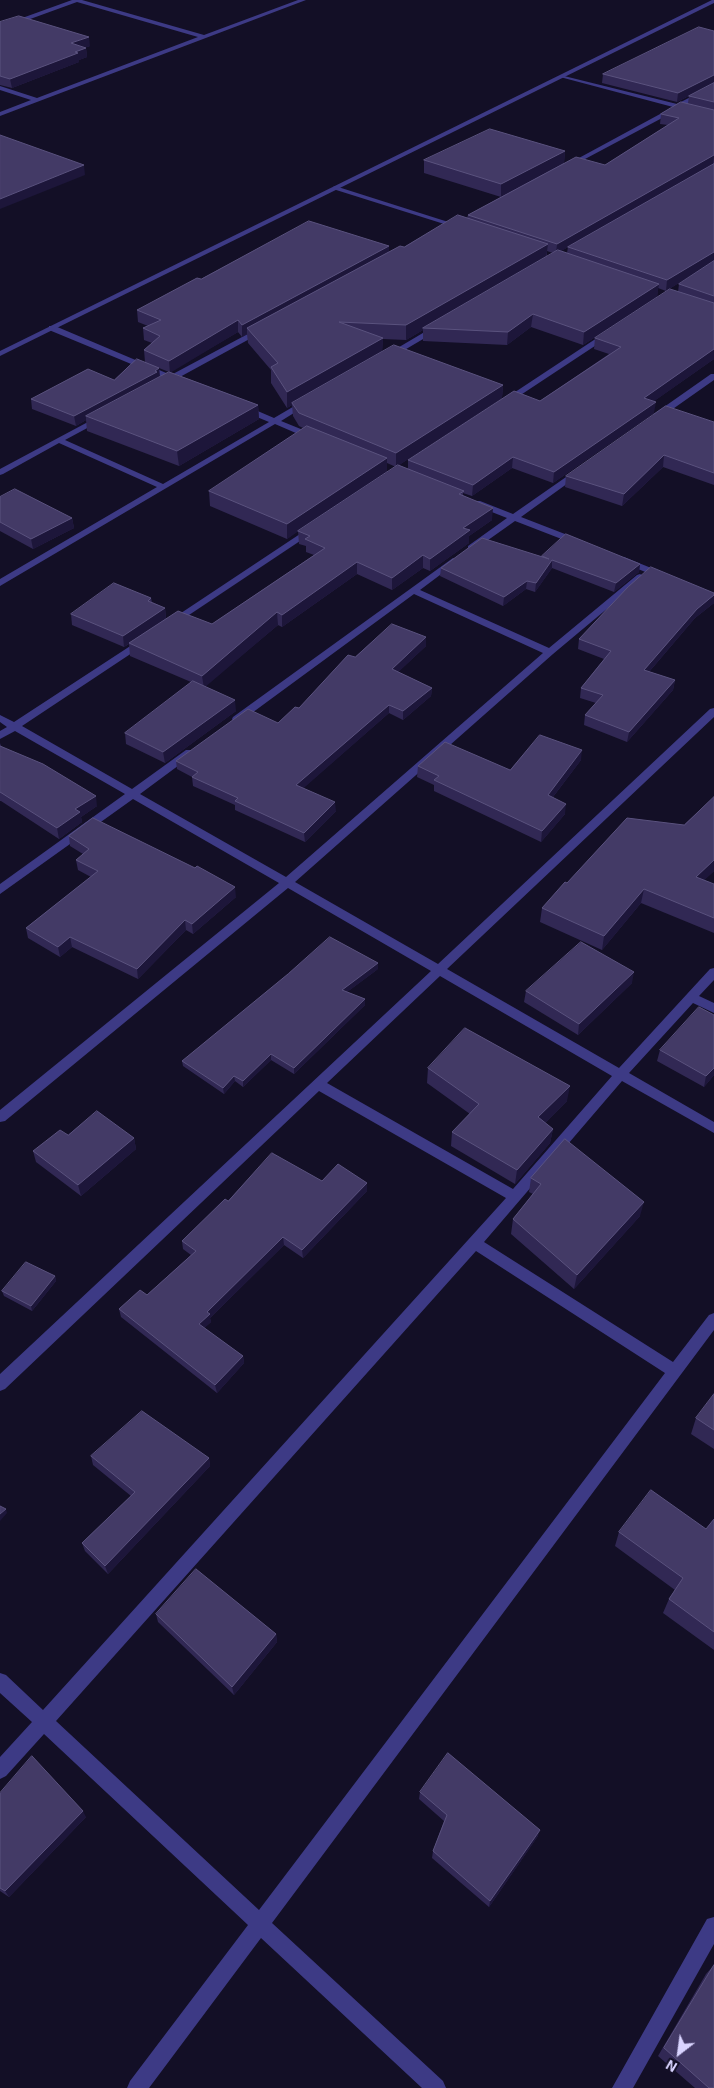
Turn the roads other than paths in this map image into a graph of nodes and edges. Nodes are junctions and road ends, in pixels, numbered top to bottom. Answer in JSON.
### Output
{"nodes":[{"id":1,"x":77,"y":0,"type":"edge"},
{"id":2,"x":97,"y":0,"type":"edge"},
{"id":3,"x":303,"y":0,"type":"edge"},
{"id":4,"x":714,"y":1,"type":"edge"},
{"id":5,"x":87,"y":3,"type":"junction"},
{"id":6,"x":0,"y":28,"type":"edge"},
{"id":7,"x":203,"y":37,"type":"junction"},
{"id":8,"x":562,"y":76,"type":"junction"},
{"id":9,"x":714,"y":87,"type":"edge"},
{"id":10,"x":0,"y":88,"type":"edge"},
{"id":11,"x":37,"y":100,"type":"junction"},
{"id":12,"x":678,"y":107,"type":"junction"},
{"id":13,"x":0,"y":114,"type":"edge"},
{"id":14,"x":714,"y":116,"type":"edge"},
{"id":15,"x":559,"y":171,"type":"edge"},
{"id":16,"x":335,"y":188,"type":"junction"},
{"id":17,"x":466,"y":225,"type":"edge"},
{"id":18,"x":457,"y":226,"type":"junction"},
{"id":19,"x":448,"y":231,"type":"edge"},
{"id":20,"x":446,"y":323,"type":"edge"},
{"id":21,"x":52,"y":328,"type":"junction"},
{"id":22,"x":266,"y":328,"type":"edge"},
{"id":23,"x":618,"y":328,"type":"edge"},
{"id":24,"x":0,"y":354,"type":"edge"},
{"id":25,"x":378,"y":362,"type":"edge"},
{"id":26,"x":714,"y":376,"type":"edge"},
{"id":27,"x":171,"y":378,"type":"junction"},
{"id":28,"x":188,"y":386,"type":"edge"},
{"id":29,"x":154,"y":388,"type":"edge"},
{"id":30,"x":318,"y":397,"type":"edge"},
{"id":31,"x":232,"y":403,"type":"edge"},
{"id":32,"x":495,"y":408,"type":"edge"},
{"id":33,"x":111,"y":411,"type":"edge"},
{"id":34,"x":275,"y":421,"type":"junction"},
{"id":35,"x":650,"y":421,"type":"edge"},
{"id":36,"x":59,"y":440,"type":"junction"},
{"id":37,"x":327,"y":443,"type":"edge"},
{"id":38,"x":586,"y":466,"type":"edge"},
{"id":39,"x":0,"y":472,"type":"edge"},
{"id":40,"x":163,"y":487,"type":"junction"},
{"id":41,"x":469,"y":500,"type":"edge"},
{"id":42,"x":513,"y":517,"type":"junction"},
{"id":43,"x":322,"y":522,"type":"edge"},
{"id":44,"x":586,"y":545,"type":"edge"},
{"id":45,"x":613,"y":556,"type":"edge"},
{"id":46,"x":649,"y":570,"type":"junction"},
{"id":47,"x":674,"y":580,"type":"edge"},
{"id":48,"x":1,"y":581,"type":"edge"},
{"id":49,"x":413,"y":590,"type":"junction"},
{"id":50,"x":164,"y":627,"type":"edge"},
{"id":51,"x":156,"y":633,"type":"edge"},
{"id":52,"x":550,"y":652,"type":"junction"},
{"id":53,"x":714,"y":711,"type":"edge"},
{"id":54,"x":0,"y":718,"type":"edge"},
{"id":55,"x":229,"y":724,"type":"edge"},
{"id":56,"x":15,"y":727,"type":"junction"},
{"id":57,"x":0,"y":736,"type":"edge"},
{"id":58,"x":197,"y":748,"type":"edge"},
{"id":59,"x":133,"y":794,"type":"junction"},
{"id":60,"x":287,"y":882,"type":"junction"},
{"id":61,"x":0,"y":890,"type":"edge"},
{"id":62,"x":439,"y":970,"type":"junction"},
{"id":63,"x":714,"y":972,"type":"edge"},
{"id":64,"x":691,"y":997,"type":"junction"},
{"id":65,"x":714,"y":1008,"type":"edge"},
{"id":66,"x":621,"y":1074,"type":"junction"},
{"id":67,"x":318,"y":1084,"type":"junction"},
{"id":68,"x":0,"y":1117,"type":"edge"},
{"id":69,"x":714,"y":1128,"type":"edge"},
{"id":70,"x":514,"y":1196,"type":"junction"},
{"id":71,"x":475,"y":1243,"type":"junction"},
{"id":72,"x":714,"y":1320,"type":"edge"},
{"id":73,"x":675,"y":1371,"type":"junction"},
{"id":74,"x":0,"y":1384,"type":"edge"},
{"id":75,"x":0,"y":1681,"type":"edge"},
{"id":76,"x":44,"y":1721,"type":"junction"},
{"id":77,"x":0,"y":1770,"type":"edge"},
{"id":78,"x":260,"y":1924,"type":"junction"},
{"id":79,"x":714,"y":1926,"type":"edge"},
{"id":80,"x":137,"y":2088,"type":"edge"},
{"id":81,"x":436,"y":2088,"type":"edge"},
{"id":82,"x":622,"y":2088,"type":"edge"}],
"edges":[{"from":1,"to":5,"type":"street"},
{"from":1,"to":6,"type":"street"},
{"from":2,"to":5,"type":"street"},
{"from":3,"to":7,"type":"street"},
{"from":4,"to":8,"type":"street"},
{"from":5,"to":7,"type":"street"},
{"from":7,"to":11,"type":"street"},
{"from":8,"to":12,"type":"street"},
{"from":8,"to":16,"type":"street"},
{"from":9,"to":12,"type":"street"},
{"from":10,"to":11,"type":"street"},
{"from":11,"to":13,"type":"street"},
{"from":12,"to":14,"type":"street"},
{"from":12,"to":15,"type":"street"},
{"from":16,"to":18,"type":"street"},
{"from":16,"to":21,"type":"street"},
{"from":17,"to":18,"type":"street"},
{"from":18,"to":19,"type":"street"},
{"from":20,"to":25,"type":"street"},
{"from":21,"to":24,"type":"street"},
{"from":21,"to":27,"type":"street"},
{"from":22,"to":27,"type":"street"},
{"from":23,"to":32,"type":"street"},
{"from":26,"to":35,"type":"street"},
{"from":27,"to":28,"type":"street"},
{"from":27,"to":29,"type":"street"},
{"from":30,"to":34,"type":"street"},
{"from":31,"to":34,"type":"street"},
{"from":33,"to":36,"type":"street"},
{"from":34,"to":37,"type":"street"},
{"from":34,"to":40,"type":"street"},
{"from":36,"to":39,"type":"street"},
{"from":36,"to":40,"type":"street"},
{"from":38,"to":42,"type":"street"},
{"from":40,"to":48,"type":"street"},
{"from":41,"to":42,"type":"street"},
{"from":42,"to":44,"type":"street"},
{"from":42,"to":49,"type":"street"},
{"from":43,"to":50,"type":"street"},
{"from":45,"to":46,"type":"street"},
{"from":46,"to":47,"type":"street"},
{"from":46,"to":52,"type":"street"},
{"from":49,"to":52,"type":"street"},
{"from":49,"to":55,"type":"street"},
{"from":51,"to":56,"type":"street"},
{"from":52,"to":60,"type":"street"},
{"from":53,"to":62,"type":"street"},
{"from":54,"to":56,"type":"street"},
{"from":56,"to":57,"type":"street"},
{"from":56,"to":59,"type":"street"},
{"from":58,"to":59,"type":"street"},
{"from":59,"to":60,"type":"street"},
{"from":59,"to":61,"type":"street"},
{"from":60,"to":62,"type":"street"},
{"from":60,"to":68,"type":"street"},
{"from":62,"to":66,"type":"street"},
{"from":62,"to":67,"type":"street"},
{"from":63,"to":64,"type":"street"},
{"from":64,"to":65,"type":"street"},
{"from":64,"to":66,"type":"street"},
{"from":66,"to":69,"type":"street"},
{"from":66,"to":70,"type":"street"},
{"from":67,"to":70,"type":"street"},
{"from":67,"to":74,"type":"street"},
{"from":70,"to":71,"type":"street"},
{"from":71,"to":73,"type":"street"},
{"from":71,"to":76,"type":"street"},
{"from":72,"to":73,"type":"street"},
{"from":73,"to":78,"type":"street"},
{"from":75,"to":76,"type":"street"},
{"from":76,"to":77,"type":"street"},
{"from":76,"to":78,"type":"street"},
{"from":78,"to":80,"type":"street"},
{"from":78,"to":81,"type":"street"},
{"from":79,"to":82,"type":"street"}]}
